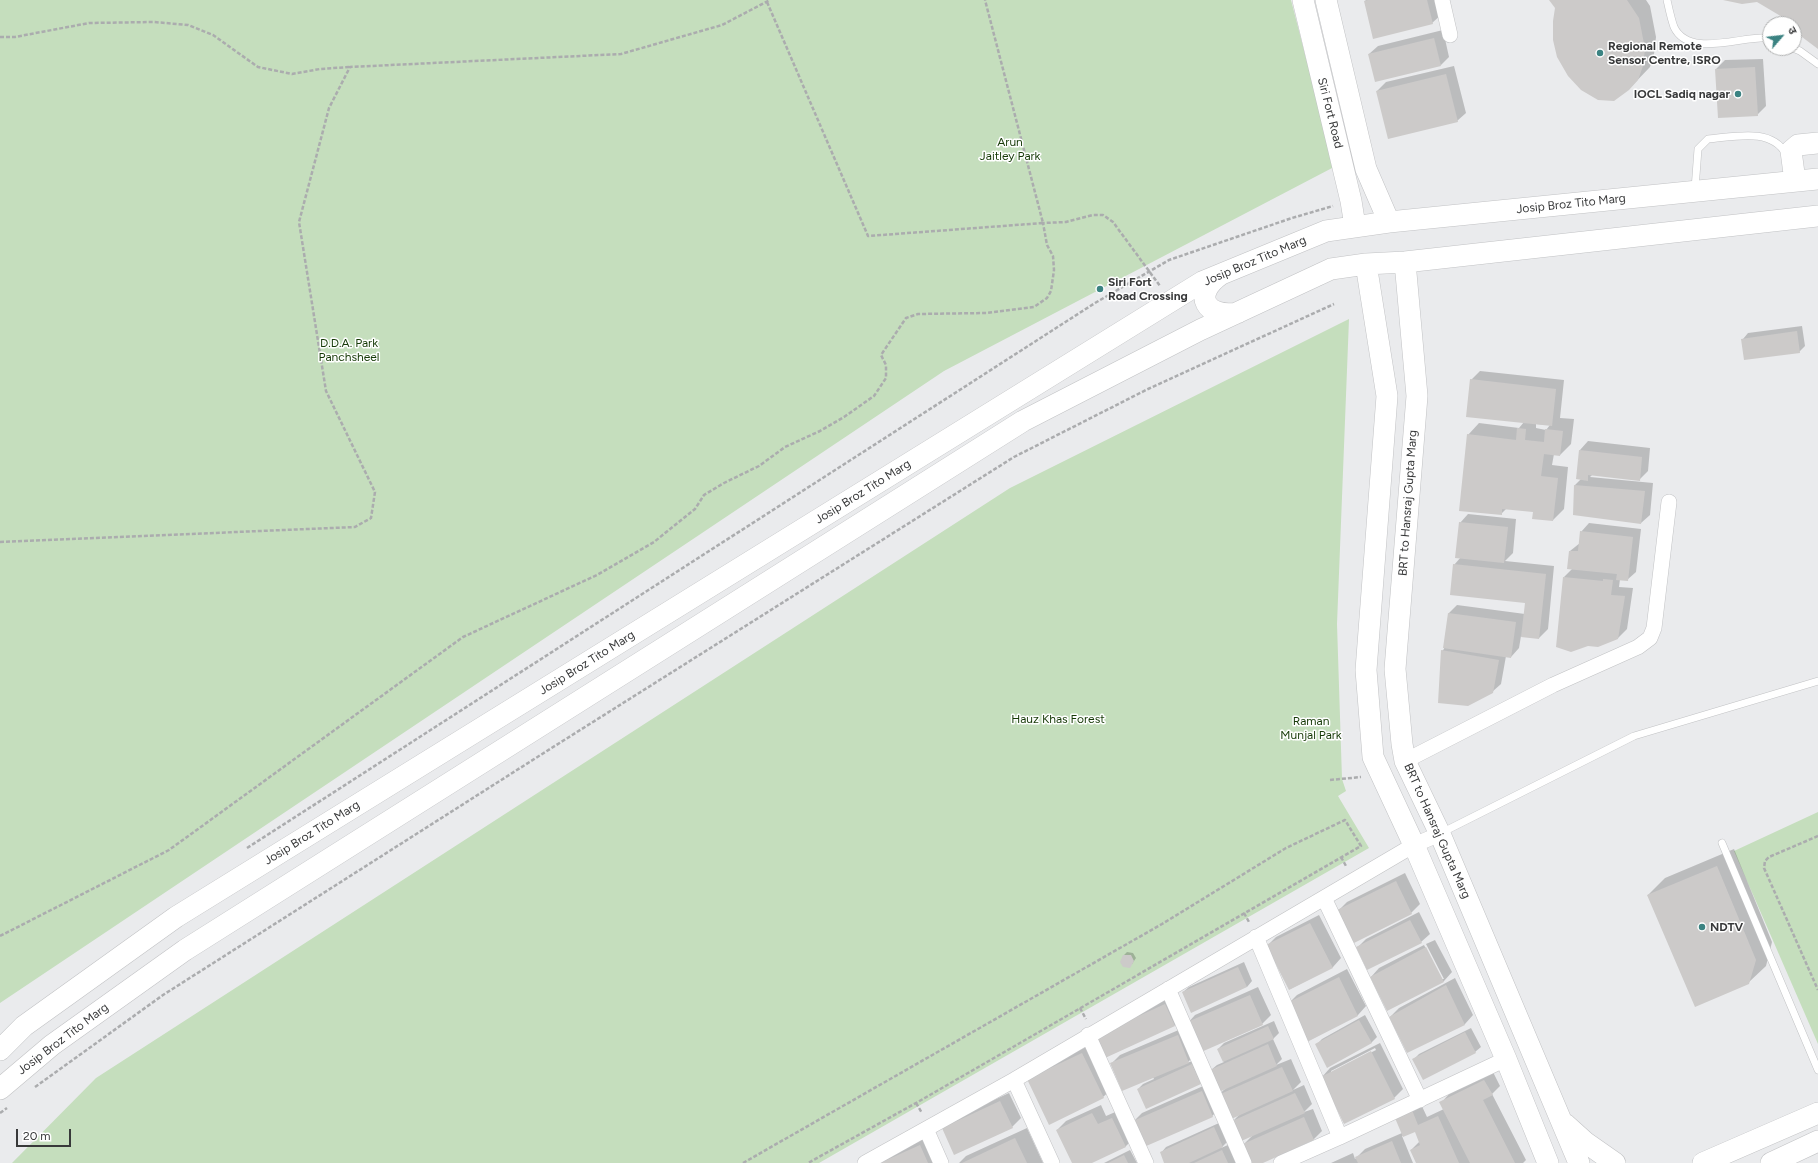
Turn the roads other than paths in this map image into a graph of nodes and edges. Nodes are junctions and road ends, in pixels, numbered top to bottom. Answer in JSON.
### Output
{"nodes":[{"id":1,"x":1303,"y":0,"type":"edge"},
{"id":2,"x":1326,"y":0,"type":"edge"},
{"id":3,"x":1442,"y":0,"type":"edge"},
{"id":4,"x":1667,"y":0,"type":"edge"},
{"id":5,"x":1450,"y":34,"type":"dead end"},
{"id":6,"x":1762,"y":38,"type":"edge"},
{"id":7,"x":1802,"y":52,"type":"edge"},
{"id":8,"x":1818,"y":64,"type":"edge"},
{"id":9,"x":1818,"y":143,"type":"edge"},
{"id":10,"x":1794,"y":174,"type":"junction"},
{"id":11,"x":1818,"y":178,"type":"edge"},
{"id":12,"x":1695,"y":191,"type":"junction"},
{"id":13,"x":1818,"y":216,"type":"edge"},
{"id":14,"x":1389,"y":222,"type":"junction"},
{"id":15,"x":1355,"y":226,"type":"junction"},
{"id":16,"x":1405,"y":262,"type":"junction"},
{"id":17,"x":1366,"y":264,"type":"junction"},
{"id":18,"x":1221,"y":274,"type":"junction"},
{"id":19,"x":1237,"y":313,"type":"junction"},
{"id":20,"x":1669,"y":502,"type":"dead end"},
{"id":21,"x":1818,"y":681,"type":"edge"},
{"id":22,"x":1398,"y":702,"type":"junction"},
{"id":23,"x":1369,"y":706,"type":"junction"},
{"id":24,"x":1405,"y":761,"type":"junction"},
{"id":25,"x":1440,"y":834,"type":"junction"},
{"id":26,"x":1722,"y":843,"type":"dead end"},
{"id":27,"x":1414,"y":845,"type":"junction"},
{"id":28,"x":1324,"y":898,"type":"junction"},
{"id":29,"x":1256,"y":937,"type":"junction"},
{"id":30,"x":1168,"y":989,"type":"junction"},
{"id":31,"x":1088,"y":1035,"type":"junction"},
{"id":32,"x":0,"y":1050,"type":"edge"},
{"id":33,"x":1506,"y":1059,"type":"junction"},
{"id":34,"x":1818,"y":1070,"type":"edge"},
{"id":35,"x":1014,"y":1080,"type":"junction"},
{"id":36,"x":6,"y":1096,"type":"edge"},
{"id":37,"x":1420,"y":1100,"type":"junction"},
{"id":38,"x":1818,"y":1113,"type":"edge"},
{"id":39,"x":1562,"y":1121,"type":"junction"},
{"id":40,"x":926,"y":1129,"type":"junction"},
{"id":41,"x":1340,"y":1137,"type":"junction"},
{"id":42,"x":1818,"y":1141,"type":"edge"},
{"id":43,"x":865,"y":1163,"type":"edge"},
{"id":44,"x":941,"y":1163,"type":"edge"},
{"id":45,"x":1052,"y":1163,"type":"edge"},
{"id":46,"x":1146,"y":1163,"type":"edge"},
{"id":47,"x":1244,"y":1163,"type":"edge"},
{"id":48,"x":1281,"y":1163,"type":"edge"},
{"id":49,"x":1548,"y":1163,"type":"edge"},
{"id":50,"x":1579,"y":1163,"type":"edge"},
{"id":51,"x":1615,"y":1163,"type":"edge"},
{"id":52,"x":1703,"y":1163,"type":"edge"},
{"id":53,"x":1771,"y":1163,"type":"edge"}],
"edges":[{"from":1,"to":15,"type":"main road","name":"Siri Fort Road"},
{"from":2,"to":14,"type":"main road","name":"Siri Fort Road"},
{"from":3,"to":5,"type":"street"},
{"from":4,"to":6,"type":"lane"},
{"from":7,"to":8,"type":"lane"},
{"from":9,"to":10,"type":"main road"},
{"from":10,"to":11,"type":"main road","name":"Josip Broz Tito Marg"},
{"from":10,"to":12,"type":"main road","name":"Josip Broz Tito Marg"},
{"from":10,"to":12,"type":"lane"},
{"from":12,"to":14,"type":"main road","name":"Josip Broz Tito Marg"},
{"from":13,"to":16,"type":"main road","name":"Josip Broz Tito Marg"},
{"from":14,"to":15,"type":"main road","name":"Josip Broz Tito Marg"},
{"from":15,"to":18,"type":"main road","name":"Josip Broz Tito Marg"},
{"from":16,"to":17,"type":"main road","name":"Josip Broz Tito Marg"},
{"from":16,"to":22,"type":"main road","name":"BRT to Hansraj Gupta Marg"},
{"from":17,"to":19,"type":"main road","name":"Josip Broz Tito Marg"},
{"from":17,"to":23,"type":"main road"},
{"from":18,"to":19,"type":"main road"},
{"from":18,"to":32,"type":"main road","name":"Josip Broz Tito Marg"},
{"from":19,"to":36,"type":"main road","name":"Josip Broz Tito Marg"},
{"from":20,"to":24,"type":"street"},
{"from":21,"to":25,"type":"lane"},
{"from":22,"to":23,"type":"main road"},
{"from":22,"to":24,"type":"main road","name":"BRT to Hansraj Gupta Marg"},
{"from":23,"to":27,"type":"main road"},
{"from":24,"to":25,"type":"main road","name":"BRT to Hansraj Gupta Marg"},
{"from":25,"to":27,"type":"street"},
{"from":25,"to":39,"type":"main road","name":"BRT to Hansraj Gupta Marg"},
{"from":26,"to":34,"type":"lane"},
{"from":27,"to":28,"type":"street"},
{"from":27,"to":33,"type":"main road"},
{"from":28,"to":29,"type":"street"},
{"from":28,"to":37,"type":"street"},
{"from":29,"to":30,"type":"street"},
{"from":29,"to":41,"type":"street"},
{"from":30,"to":31,"type":"street"},
{"from":30,"to":47,"type":"street"},
{"from":31,"to":35,"type":"street"},
{"from":31,"to":46,"type":"street"},
{"from":33,"to":37,"type":"street"},
{"from":33,"to":49,"type":"main road"},
{"from":35,"to":40,"type":"street"},
{"from":35,"to":45,"type":"street"},
{"from":37,"to":41,"type":"street"},
{"from":38,"to":52,"type":"main road"},
{"from":39,"to":50,"type":"main road","name":"BRT to Hansraj Gupta Marg"},
{"from":39,"to":51,"type":"main road"},
{"from":40,"to":43,"type":"street"},
{"from":40,"to":44,"type":"street"},
{"from":41,"to":48,"type":"street"},
{"from":42,"to":53,"type":"main road"}]}
